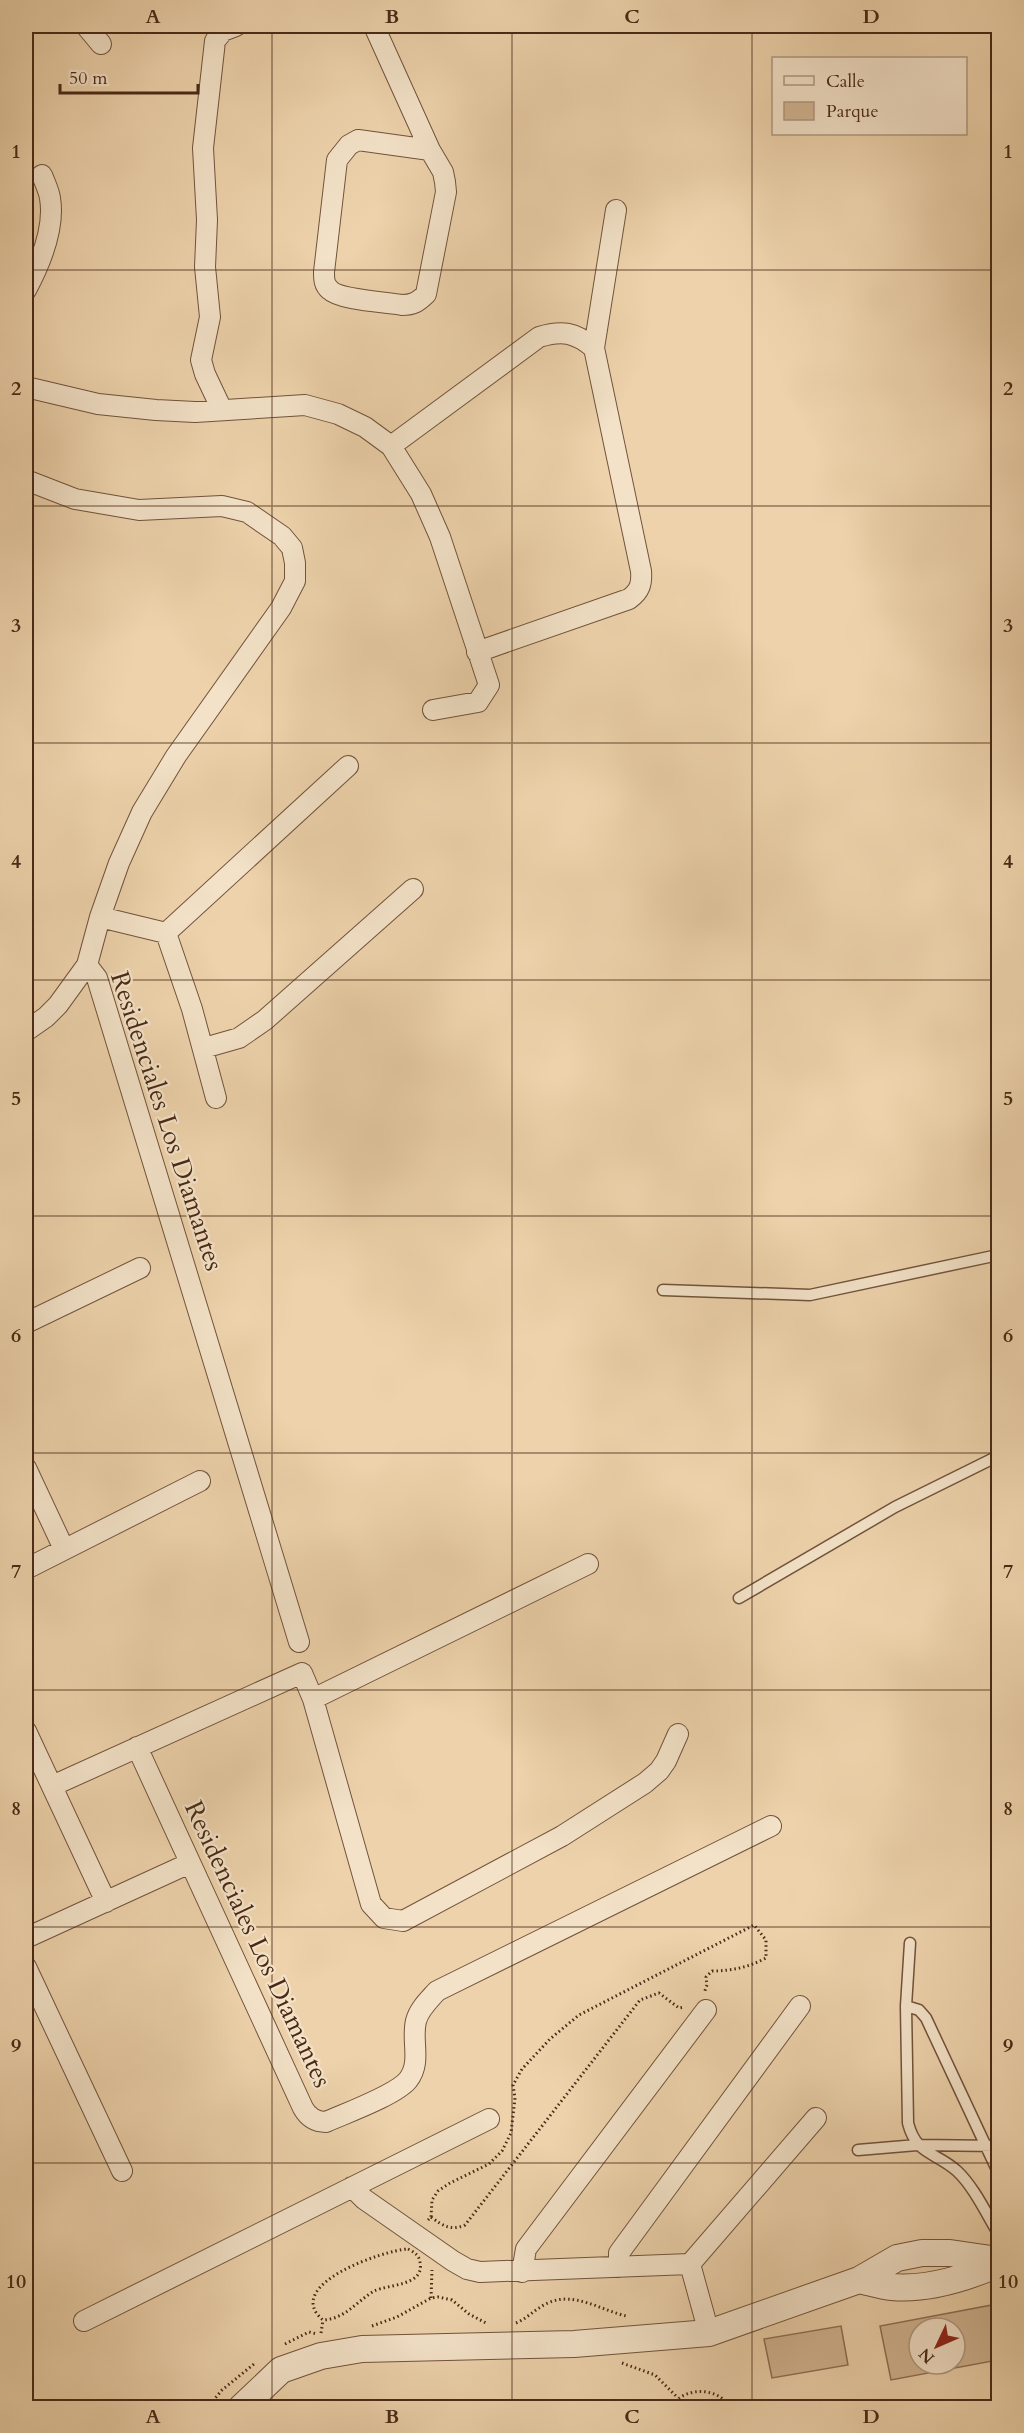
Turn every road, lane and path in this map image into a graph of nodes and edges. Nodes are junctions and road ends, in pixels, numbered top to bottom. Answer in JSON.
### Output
{"nodes":[{"id":1,"x":86,"y":26,"type":"edge"},
{"id":2,"x":236,"y":26,"type":"edge"},
{"id":3,"x":374,"y":26,"type":"edge"},
{"id":4,"x":101,"y":44,"type":"dead end"},
{"id":5,"x":430,"y":150,"type":"junction"},
{"id":6,"x":42,"y":175,"type":"dead end"},
{"id":7,"x":616,"y":210,"type":"dead end"},
{"id":8,"x":26,"y":290,"type":"edge"},
{"id":9,"x":594,"y":348,"type":"junction"},
{"id":10,"x":26,"y":387,"type":"edge"},
{"id":11,"x":222,"y":410,"type":"junction"},
{"id":12,"x":391,"y":446,"type":"junction"},
{"id":13,"x":26,"y":480,"type":"edge"},
{"id":14,"x":477,"y":652,"type":"junction"},
{"id":15,"x":433,"y":710,"type":"dead end"},
{"id":16,"x":348,"y":766,"type":"dead end"},
{"id":17,"x":413,"y":889,"type":"dead end"},
{"id":18,"x":100,"y":917,"type":"junction"},
{"id":19,"x":166,"y":933,"type":"junction"},
{"id":20,"x":87,"y":965,"type":"junction"},
{"id":21,"x":26,"y":1031,"type":"edge"},
{"id":22,"x":204,"y":1047,"type":"junction"},
{"id":23,"x":216,"y":1098,"type":"dead end"},
{"id":24,"x":999,"y":1255,"type":"edge"},
{"id":25,"x":140,"y":1268,"type":"dead end"},
{"id":26,"x":663,"y":1290,"type":"dead end"},
{"id":27,"x":26,"y":1323,"type":"edge"},
{"id":28,"x":999,"y":1456,"type":"edge"},
{"id":29,"x":26,"y":1468,"type":"edge"},
{"id":30,"x":200,"y":1481,"type":"dead end"},
{"id":31,"x":64,"y":1549,"type":"junction"},
{"id":32,"x":588,"y":1564,"type":"dead end"},
{"id":33,"x":26,"y":1569,"type":"edge"},
{"id":34,"x":739,"y":1598,"type":"dead end"},
{"id":35,"x":299,"y":1642,"type":"dead end"},
{"id":36,"x":313,"y":1699,"type":"junction"},
{"id":37,"x":26,"y":1731,"type":"edge"},
{"id":38,"x":678,"y":1734,"type":"dead end"},
{"id":39,"x":137,"y":1748,"type":"junction"},
{"id":40,"x":52,"y":1786,"type":"junction"},
{"id":41,"x":771,"y":1826,"type":"dead end"},
{"id":42,"x":190,"y":1863,"type":"junction"},
{"id":43,"x":106,"y":1902,"type":"junction"},
{"id":44,"x":26,"y":1938,"type":"edge"},
{"id":45,"x":910,"y":1943,"type":"dead end"},
{"id":46,"x":26,"y":1967,"type":"edge"},
{"id":47,"x":699,"y":2004,"type":"junction"},
{"id":48,"x":800,"y":2006,"type":"dead end"},
{"id":49,"x":906,"y":2006,"type":"junction"},
{"id":50,"x":816,"y":2118,"type":"dead end"},
{"id":51,"x":489,"y":2119,"type":"dead end"},
{"id":52,"x":917,"y":2145,"type":"junction"},
{"id":53,"x":986,"y":2145,"type":"junction"},
{"id":54,"x":999,"y":2146,"type":"edge"},
{"id":55,"x":858,"y":2150,"type":"dead end"},
{"id":56,"x":122,"y":2171,"type":"dead end"},
{"id":57,"x":999,"y":2172,"type":"edge"},
{"id":58,"x":352,"y":2187,"type":"junction"},
{"id":59,"x":431,"y":2217,"type":"junction"},
{"id":60,"x":999,"y":2233,"type":"edge"},
{"id":61,"x":419,"y":2244,"type":"junction"},
{"id":62,"x":999,"y":2262,"type":"edge"},
{"id":63,"x":690,"y":2264,"type":"junction"},
{"id":64,"x":619,"y":2267,"type":"junction"},
{"id":65,"x":522,"y":2272,"type":"junction"},
{"id":66,"x":431,"y":2298,"type":"junction"},
{"id":67,"x":636,"y":2318,"type":"dead end"},
{"id":68,"x":84,"y":2321,"type":"dead end"},
{"id":69,"x":487,"y":2324,"type":"dead end"},
{"id":70,"x":507,"y":2325,"type":"dead end"},
{"id":71,"x":369,"y":2327,"type":"dead end"},
{"id":72,"x":709,"y":2333,"type":"junction"},
{"id":73,"x":331,"y":2334,"type":"dead end"},
{"id":74,"x":314,"y":2339,"type":"dead end"},
{"id":75,"x":621,"y":2363,"type":"dead end"},
{"id":76,"x":678,"y":2398,"type":"junction"},
{"id":77,"x":241,"y":2408,"type":"edge"},
{"id":78,"x":669,"y":2408,"type":"edge"},
{"id":79,"x":732,"y":2408,"type":"edge"}],
"edges":[{"from":1,"to":4,"type":"street"},
{"from":2,"to":11,"type":"street"},
{"from":3,"to":5,"type":"street"},
{"from":5,"to":5,"type":"street"},
{"from":6,"to":8,"type":"street"},
{"from":7,"to":9,"type":"street"},
{"from":9,"to":12,"type":"street"},
{"from":9,"to":14,"type":"street"},
{"from":10,"to":11,"type":"street"},
{"from":11,"to":12,"type":"street"},
{"from":12,"to":14,"type":"street"},
{"from":13,"to":18,"type":"street","name":"Residenciales Los Diamantes"},
{"from":14,"to":15,"type":"street"},
{"from":16,"to":19,"type":"street"},
{"from":17,"to":22,"type":"street"},
{"from":18,"to":19,"type":"street"},
{"from":18,"to":20,"type":"street","name":"Residenciales Los Diamantes"},
{"from":19,"to":22,"type":"street"},
{"from":20,"to":21,"type":"street"},
{"from":20,"to":35,"type":"street","name":"Residenciales Los Diamantes"},
{"from":22,"to":23,"type":"street"},
{"from":24,"to":26,"type":"lane"},
{"from":25,"to":27,"type":"street"},
{"from":28,"to":34,"type":"lane"},
{"from":29,"to":31,"type":"street"},
{"from":30,"to":31,"type":"street"},
{"from":31,"to":33,"type":"street"},
{"from":32,"to":36,"type":"street"},
{"from":36,"to":38,"type":"street"},
{"from":36,"to":39,"type":"street"},
{"from":37,"to":40,"type":"street"},
{"from":39,"to":40,"type":"street"},
{"from":39,"to":42,"type":"street","name":"Residenciales Los Diamantes"},
{"from":40,"to":43,"type":"street"},
{"from":41,"to":42,"type":"street","name":"Residenciales Los Diamantes"},
{"from":42,"to":43,"type":"street"},
{"from":43,"to":44,"type":"street"},
{"from":45,"to":49,"type":"lane"},
{"from":46,"to":56,"type":"street"},
{"from":47,"to":59,"type":"path"},
{"from":47,"to":59,"type":"path"},
{"from":47,"to":65,"type":"street"},
{"from":48,"to":64,"type":"street"},
{"from":49,"to":52,"type":"lane"},
{"from":49,"to":53,"type":"lane"},
{"from":50,"to":63,"type":"street"},
{"from":51,"to":58,"type":"street"},
{"from":52,"to":53,"type":"lane"},
{"from":52,"to":55,"type":"lane"},
{"from":52,"to":60,"type":"lane"},
{"from":53,"to":54,"type":"lane"},
{"from":53,"to":57,"type":"lane"},
{"from":58,"to":61,"type":"street"},
{"from":58,"to":68,"type":"street"},
{"from":59,"to":61,"type":"path"},
{"from":61,"to":61,"type":"path"},
{"from":61,"to":65,"type":"street"},
{"from":61,"to":66,"type":"path"},
{"from":62,"to":72,"type":"street"},
{"from":63,"to":64,"type":"street"},
{"from":63,"to":72,"type":"street"},
{"from":64,"to":65,"type":"street"},
{"from":66,"to":69,"type":"path"},
{"from":66,"to":71,"type":"path"},
{"from":67,"to":70,"type":"path"},
{"from":72,"to":77,"type":"street"},
{"from":73,"to":74,"type":"path"},
{"from":75,"to":76,"type":"path"},
{"from":76,"to":78,"type":"path"},
{"from":76,"to":79,"type":"path"}]}
